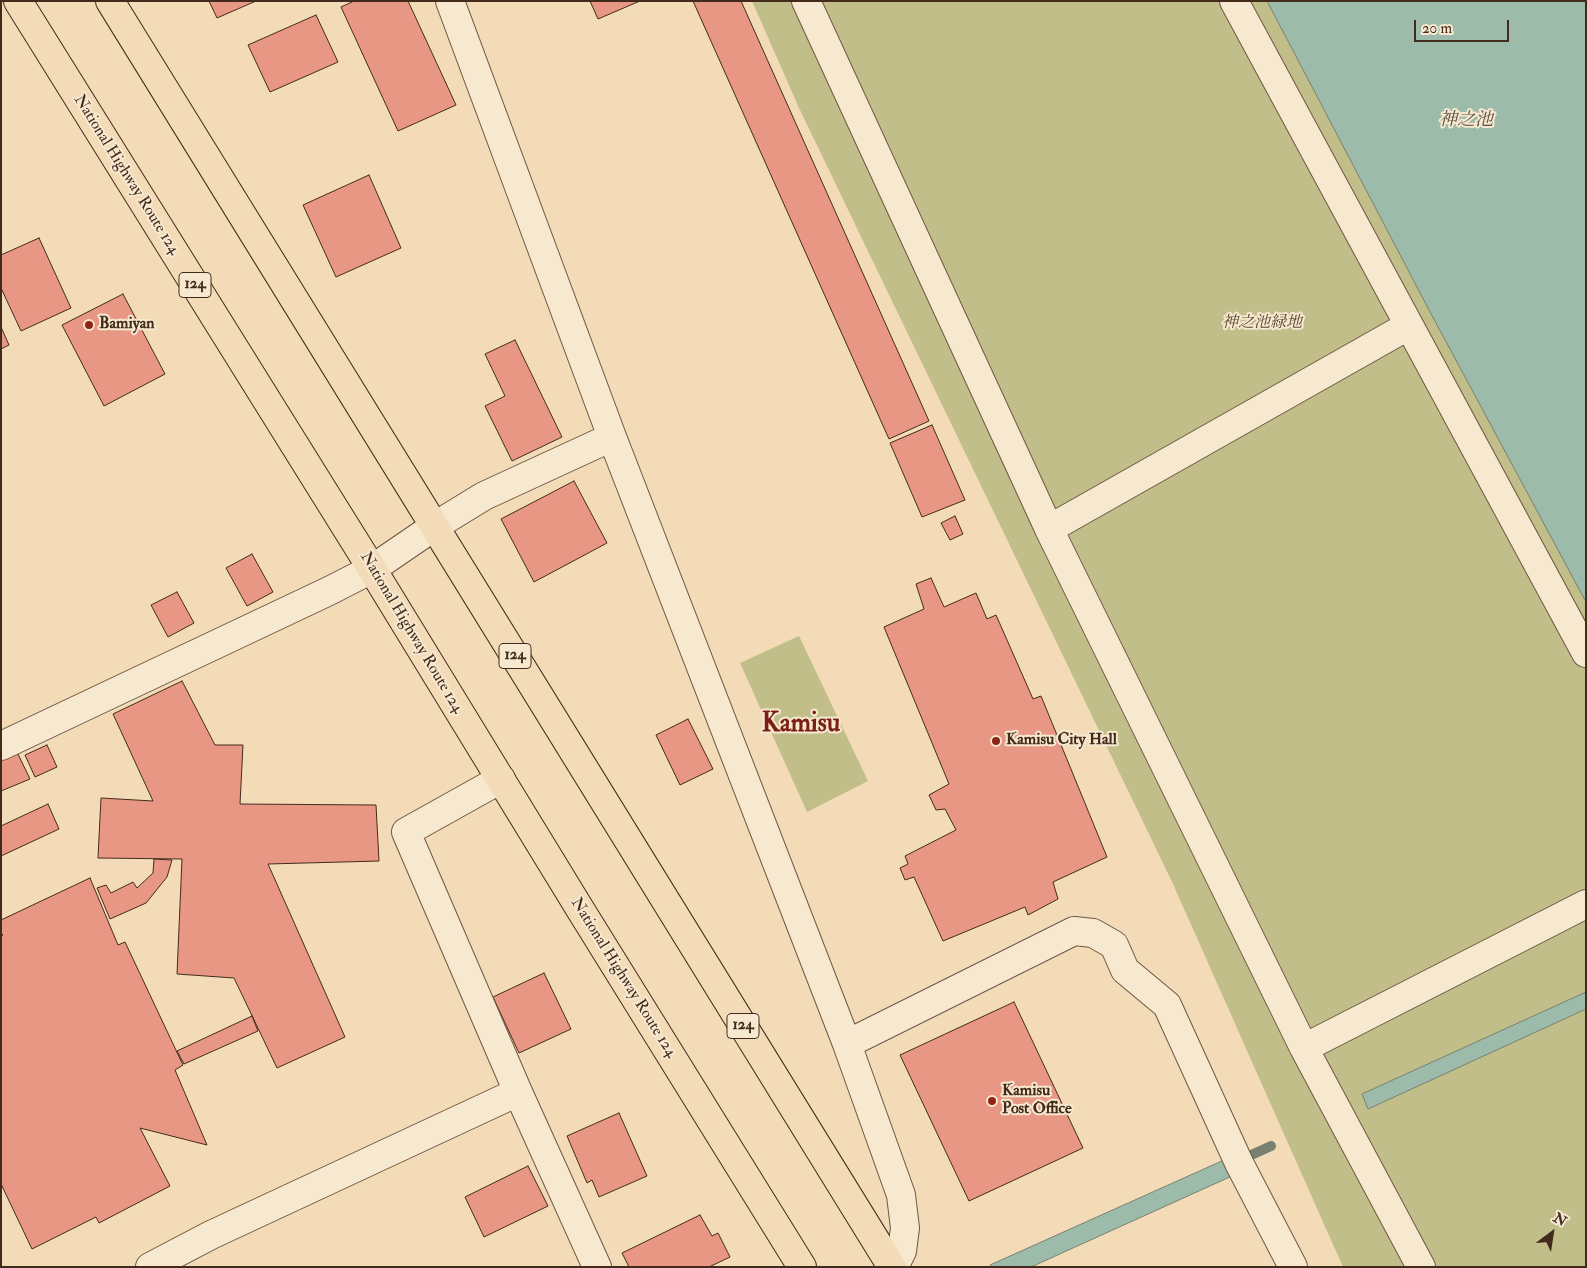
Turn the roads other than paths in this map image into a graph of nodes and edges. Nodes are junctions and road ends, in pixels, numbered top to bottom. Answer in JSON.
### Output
{"nodes":[{"id":1,"x":18,"y":1,"type":"edge"},
{"id":2,"x":110,"y":1,"type":"edge"},
{"id":3,"x":450,"y":1,"type":"edge"},
{"id":4,"x":806,"y":1,"type":"edge"},
{"id":5,"x":1234,"y":1,"type":"edge"},
{"id":6,"x":1408,"y":326,"type":"junction"},
{"id":7,"x":612,"y":437,"type":"junction"},
{"id":8,"x":435,"y":526,"type":"junction"},
{"id":9,"x":1050,"y":529,"type":"junction"},
{"id":10,"x":372,"y":568,"type":"junction"},
{"id":11,"x":1586,"y":653,"type":"edge"},
{"id":12,"x":1,"y":746,"type":"edge"},
{"id":13,"x":501,"y":780,"type":"junction"},
{"id":14,"x":1586,"y":904,"type":"edge"},
{"id":15,"x":847,"y":1044,"type":"junction"},
{"id":16,"x":1304,"y":1048,"type":"junction"},
{"id":17,"x":518,"y":1092,"type":"junction"},
{"id":18,"x":150,"y":1267,"type":"edge"},
{"id":19,"x":597,"y":1267,"type":"edge"},
{"id":20,"x":802,"y":1267,"type":"edge"},
{"id":21,"x":893,"y":1267,"type":"edge"},
{"id":22,"x":1293,"y":1267,"type":"edge"},
{"id":23,"x":1421,"y":1267,"type":"edge"}],
"edges":[{"from":1,"to":10,"type":"highway","name":"National Highway Route 124","number":"124"},
{"from":2,"to":8,"type":"highway","number":"124"},
{"from":3,"to":7,"type":"street"},
{"from":4,"to":9,"type":"street"},
{"from":5,"to":6,"type":"street"},
{"from":6,"to":9,"type":"street"},
{"from":6,"to":11,"type":"street"},
{"from":7,"to":8,"type":"street"},
{"from":7,"to":15,"type":"street"},
{"from":8,"to":10,"type":"street"},
{"from":8,"to":21,"type":"highway","number":"124"},
{"from":9,"to":16,"type":"street"},
{"from":10,"to":12,"type":"street"},
{"from":10,"to":13,"type":"highway","name":"National Highway Route 124","number":"124"},
{"from":13,"to":17,"type":"street"},
{"from":13,"to":20,"type":"highway","name":"National Highway Route 124","number":"124"},
{"from":14,"to":16,"type":"street"},
{"from":15,"to":21,"type":"street"},
{"from":15,"to":22,"type":"street"},
{"from":16,"to":23,"type":"street"},
{"from":17,"to":18,"type":"street"},
{"from":17,"to":19,"type":"street"}]}
